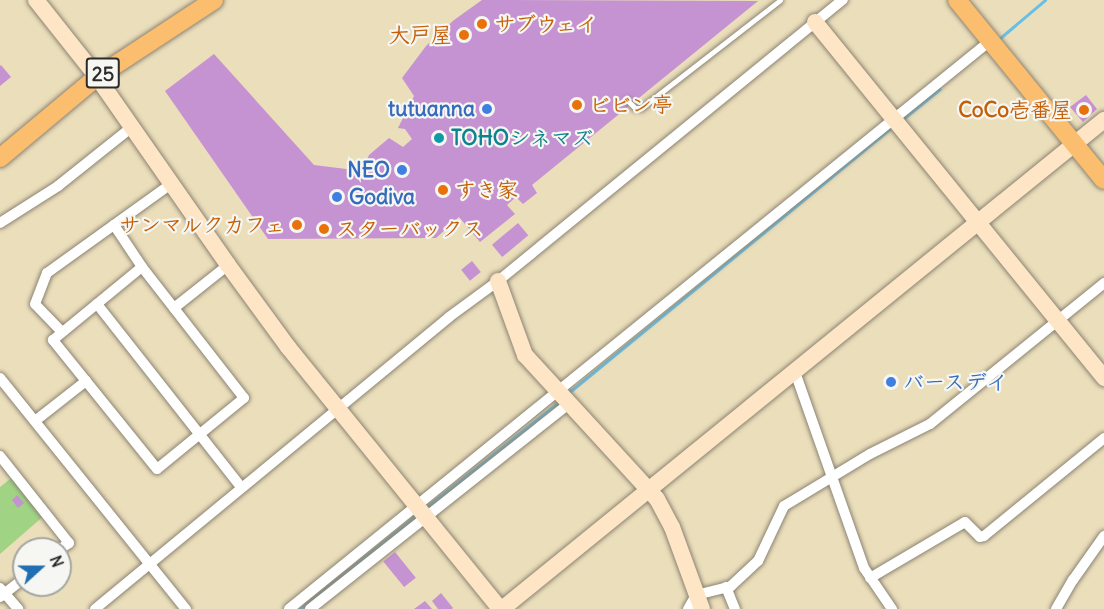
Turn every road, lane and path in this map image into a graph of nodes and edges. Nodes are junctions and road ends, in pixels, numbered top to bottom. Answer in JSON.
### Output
{"nodes":[{"id":1,"x":36,"y":0,"type":"edge"},
{"id":2,"x":214,"y":0,"type":"edge"},
{"id":3,"x":780,"y":0,"type":"edge"},
{"id":4,"x":843,"y":0,"type":"edge"},
{"id":5,"x":957,"y":0,"type":"edge"},
{"id":6,"x":815,"y":22,"type":"junction"},
{"id":7,"x":990,"y":40,"type":"junction"},
{"id":8,"x":97,"y":77,"type":"junction"},
{"id":9,"x":627,"y":100,"type":"dead end"},
{"id":10,"x":894,"y":119,"type":"junction"},
{"id":11,"x":1104,"y":120,"type":"edge"},
{"id":12,"x":132,"y":127,"type":"junction"},
{"id":13,"x":1074,"y":145,"type":"junction"},
{"id":14,"x":0,"y":158,"type":"edge"},
{"id":15,"x":1104,"y":180,"type":"edge"},
{"id":16,"x":171,"y":184,"type":"junction"},
{"id":17,"x":1,"y":219,"type":"edge"},
{"id":18,"x":978,"y":223,"type":"junction"},
{"id":19,"x":114,"y":225,"type":"junction"},
{"id":20,"x":228,"y":265,"type":"junction"},
{"id":21,"x":142,"y":267,"type":"junction"},
{"id":22,"x":498,"y":281,"type":"junction"},
{"id":23,"x":1104,"y":283,"type":"edge"},
{"id":24,"x":97,"y":304,"type":"junction"},
{"id":25,"x":174,"y":308,"type":"junction"},
{"id":26,"x":1057,"y":320,"type":"junction"},
{"id":27,"x":61,"y":331,"type":"junction"},
{"id":28,"x":795,"y":372,"type":"junction"},
{"id":29,"x":1104,"y":378,"type":"edge"},
{"id":30,"x":86,"y":381,"type":"junction"},
{"id":31,"x":2,"y":385,"type":"edge"},
{"id":32,"x":556,"y":390,"type":"junction"},
{"id":33,"x":569,"y":404,"type":"junction"},
{"id":34,"x":338,"y":409,"type":"junction"},
{"id":35,"x":35,"y":421,"type":"junction"},
{"id":36,"x":200,"y":434,"type":"junction"},
{"id":37,"x":1104,"y":438,"type":"edge"},
{"id":38,"x":0,"y":456,"type":"edge"},
{"id":39,"x":833,"y":477,"type":"junction"},
{"id":40,"x":242,"y":488,"type":"junction"},
{"id":41,"x":650,"y":489,"type":"junction"},
{"id":42,"x":421,"y":511,"type":"junction"},
{"id":43,"x":1104,"y":536,"type":"edge"},
{"id":44,"x":64,"y":537,"type":"edge"},
{"id":45,"x":149,"y":564,"type":"junction"},
{"id":46,"x":870,"y":578,"type":"junction"},
{"id":47,"x":726,"y":587,"type":"junction"},
{"id":48,"x":2,"y":593,"type":"edge"},
{"id":49,"x":695,"y":604,"type":"edge"},
{"id":50,"x":18,"y":609,"type":"edge"},
{"id":51,"x":95,"y":609,"type":"edge"},
{"id":52,"x":186,"y":609,"type":"edge"},
{"id":53,"x":289,"y":609,"type":"edge"},
{"id":54,"x":310,"y":609,"type":"edge"},
{"id":55,"x":501,"y":609,"type":"edge"},
{"id":56,"x":735,"y":609,"type":"edge"},
{"id":57,"x":892,"y":609,"type":"edge"},
{"id":58,"x":1056,"y":609,"type":"edge"}],
"edges":[{"from":1,"to":8,"type":"street"},
{"from":2,"to":8,"type":"main road","number":"25"},
{"from":3,"to":9,"type":"lane"},
{"from":4,"to":6,"type":"street"},
{"from":5,"to":7,"type":"main road"},
{"from":6,"to":10,"type":"street"},
{"from":6,"to":22,"type":"street"},
{"from":7,"to":10,"type":"street"},
{"from":7,"to":13,"type":"main road"},
{"from":8,"to":12,"type":"street"},
{"from":8,"to":14,"type":"main road","number":"25"},
{"from":10,"to":18,"type":"street"},
{"from":10,"to":32,"type":"street"},
{"from":11,"to":13,"type":"street"},
{"from":12,"to":16,"type":"street"},
{"from":12,"to":17,"type":"street"},
{"from":13,"to":15,"type":"main road"},
{"from":13,"to":18,"type":"street"},
{"from":16,"to":19,"type":"street"},
{"from":16,"to":20,"type":"street"},
{"from":18,"to":26,"type":"street"},
{"from":18,"to":28,"type":"street"},
{"from":19,"to":21,"type":"street"},
{"from":19,"to":27,"type":"street"},
{"from":20,"to":25,"type":"street"},
{"from":20,"to":34,"type":"street"},
{"from":21,"to":24,"type":"street"},
{"from":21,"to":25,"type":"street"},
{"from":22,"to":32,"type":"street"},
{"from":22,"to":34,"type":"street"},
{"from":23,"to":26,"type":"street"},
{"from":24,"to":27,"type":"street"},
{"from":24,"to":36,"type":"street"},
{"from":25,"to":36,"type":"street"},
{"from":26,"to":29,"type":"street"},
{"from":26,"to":39,"type":"street"},
{"from":27,"to":30,"type":"street"},
{"from":28,"to":39,"type":"street"},
{"from":28,"to":41,"type":"street"},
{"from":30,"to":35,"type":"street"},
{"from":30,"to":36,"type":"street"},
{"from":31,"to":35,"type":"street"},
{"from":32,"to":33,"type":"street"},
{"from":32,"to":42,"type":"street"},
{"from":33,"to":41,"type":"street"},
{"from":33,"to":42,"type":"street"},
{"from":34,"to":40,"type":"street"},
{"from":34,"to":42,"type":"street"},
{"from":35,"to":45,"type":"street"},
{"from":36,"to":40,"type":"street"},
{"from":37,"to":46,"type":"street"},
{"from":38,"to":44,"type":"street"},
{"from":39,"to":46,"type":"street"},
{"from":39,"to":47,"type":"street"},
{"from":40,"to":45,"type":"street"},
{"from":41,"to":49,"type":"street"},
{"from":41,"to":55,"type":"street"},
{"from":42,"to":53,"type":"street"},
{"from":42,"to":54,"type":"street"},
{"from":42,"to":55,"type":"street"},
{"from":43,"to":58,"type":"street"},
{"from":45,"to":51,"type":"street"},
{"from":45,"to":52,"type":"street"},
{"from":46,"to":57,"type":"street"},
{"from":47,"to":49,"type":"street"},
{"from":47,"to":56,"type":"street"},
{"from":48,"to":50,"type":"street"}]}
